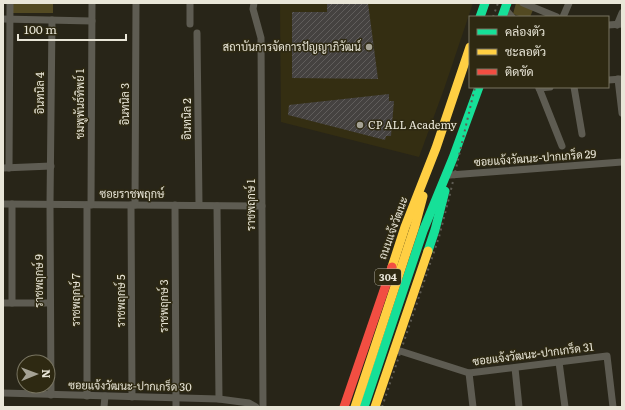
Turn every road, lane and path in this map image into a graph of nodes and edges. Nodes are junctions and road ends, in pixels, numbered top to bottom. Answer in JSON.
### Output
{"nodes":[{"id":1,"x":10,"y":3,"type":"edge"},
{"id":2,"x":92,"y":3,"type":"edge"},
{"id":3,"x":136,"y":3,"type":"edge"},
{"id":4,"x":190,"y":3,"type":"edge"},
{"id":5,"x":254,"y":3,"type":"edge"},
{"id":6,"x":485,"y":3,"type":"edge"},
{"id":7,"x":524,"y":3,"type":"edge"},
{"id":8,"x":569,"y":3,"type":"edge"},
{"id":9,"x":622,"y":13,"type":"edge"},
{"id":10,"x":480,"y":16,"type":"edge"},
{"id":11,"x":555,"y":16,"type":"edge"},
{"id":12,"x":563,"y":16,"type":"edge"},
{"id":13,"x":6,"y":19,"type":"edge"},
{"id":14,"x":52,"y":20,"type":"junction"},
{"id":15,"x":92,"y":21,"type":"junction"},
{"id":16,"x":190,"y":24,"type":"dead end"},
{"id":17,"x":609,"y":25,"type":"edge"},
{"id":18,"x":620,"y":25,"type":"edge"},
{"id":19,"x":197,"y":33,"type":"dead end"},
{"id":20,"x":469,"y":50,"type":"edge"},
{"id":21,"x":620,"y":79,"type":"edge"},
{"id":22,"x":609,"y":80,"type":"edge"},
{"id":23,"x":479,"y":88,"type":"edge"},
{"id":24,"x":539,"y":88,"type":"edge"},
{"id":25,"x":574,"y":88,"type":"edge"},
{"id":26,"x":622,"y":113,"type":"edge"},
{"id":27,"x":582,"y":134,"type":"dead end"},
{"id":28,"x":562,"y":146,"type":"dead end"},
{"id":29,"x":436,"y":148,"type":"junction"},
{"id":30,"x":454,"y":158,"type":"junction"},
{"id":31,"x":622,"y":162,"type":"edge"},
{"id":32,"x":51,"y":166,"type":"junction"},
{"id":33,"x":6,"y":168,"type":"edge"},
{"id":34,"x":450,"y":175,"type":"junction"},
{"id":35,"x":3,"y":204,"type":"edge"},
{"id":36,"x":12,"y":204,"type":"junction"},
{"id":37,"x":50,"y":204,"type":"junction"},
{"id":38,"x":89,"y":205,"type":"junction"},
{"id":39,"x":133,"y":205,"type":"junction"},
{"id":40,"x":174,"y":205,"type":"junction"},
{"id":41,"x":198,"y":205,"type":"junction"},
{"id":42,"x":217,"y":206,"type":"junction"},
{"id":43,"x":262,"y":206,"type":"junction"},
{"id":44,"x":3,"y":303,"type":"edge"},
{"id":45,"x":12,"y":303,"type":"junction"},
{"id":46,"x":50,"y":303,"type":"junction"},
{"id":47,"x":394,"y":349,"type":"junction"},
{"id":48,"x":376,"y":357,"type":"junction"},
{"id":49,"x":559,"y":362,"type":"junction"},
{"id":50,"x":515,"y":368,"type":"junction"},
{"id":51,"x":469,"y":372,"type":"junction"},
{"id":52,"x":3,"y":393,"type":"edge"},
{"id":53,"x":51,"y":395,"type":"junction"},
{"id":54,"x":87,"y":396,"type":"junction"},
{"id":55,"x":104,"y":396,"type":"junction"},
{"id":56,"x":132,"y":397,"type":"junction"},
{"id":57,"x":176,"y":398,"type":"junction"},
{"id":58,"x":219,"y":399,"type":"junction"},
{"id":59,"x":251,"y":406,"type":"edge"},
{"id":60,"x":104,"y":407,"type":"edge"},
{"id":61,"x":176,"y":407,"type":"edge"},
{"id":62,"x":263,"y":407,"type":"edge"},
{"id":63,"x":344,"y":407,"type":"edge"},
{"id":64,"x":355,"y":407,"type":"edge"},
{"id":65,"x":364,"y":407,"type":"edge"},
{"id":66,"x":375,"y":407,"type":"edge"},
{"id":67,"x":473,"y":407,"type":"edge"},
{"id":68,"x":519,"y":407,"type":"edge"},
{"id":69,"x":565,"y":407,"type":"edge"},
{"id":70,"x":613,"y":407,"type":"edge"}],
"edges":[{"from":1,"to":13,"type":"street"},
{"from":2,"to":15,"type":"street","name":"ชมพูพันธ์ทิพย์ 1"},
{"from":3,"to":39,"type":"street","name":"อินทนิล 3"},
{"from":4,"to":16,"type":"street"},
{"from":5,"to":43,"type":"street","name":"ราชพฤกษ์ 1"},
{"from":6,"to":10,"type":"main road"},
{"from":7,"to":11,"type":"street"},
{"from":8,"to":12,"type":"street"},
{"from":9,"to":18,"type":"street"},
{"from":13,"to":14,"type":"street"},
{"from":13,"to":33,"type":"street"},
{"from":14,"to":15,"type":"street"},
{"from":14,"to":32,"type":"street","name":"อินทนิล 4"},
{"from":15,"to":38,"type":"street","name":"ชมพูพันธ์ทิพย์ 1"},
{"from":17,"to":18,"type":"street"},
{"from":19,"to":41,"type":"street","name":"อินทนิล 2"},
{"from":20,"to":29,"type":"main road","name":"ถนนแจ้งวัฒนะ","number":"304"},
{"from":21,"to":22,"type":"street"},
{"from":21,"to":26,"type":"street"},
{"from":23,"to":30,"type":"main road","name":"ถนนแจ้งวัฒนะ","number":"304"},
{"from":24,"to":28,"type":"street"},
{"from":25,"to":27,"type":"street"},
{"from":29,"to":48,"type":"main road","name":"ถนนแจ้งวัฒนะ"},
{"from":29,"to":63,"type":"main road","name":"ถนนแจ้งวัฒนะ","number":"304"},
{"from":30,"to":34,"type":"main road","name":"ถนนแจ้งวัฒนะ","number":"304"},
{"from":30,"to":48,"type":"main road","name":"ถนนแจ้งวัฒนะ"},
{"from":31,"to":34,"type":"street","name":"ซอยแจ้งวัฒนะ-ปากเกร็ด 29"},
{"from":32,"to":33,"type":"street"},
{"from":32,"to":37,"type":"street","name":"ราชพฤกษ์ 9"},
{"from":34,"to":47,"type":"main road","name":"ถนนแจ้งวัฒนะ","number":"304"},
{"from":35,"to":36,"type":"street","name":"ซอยราชพฤกษ์"},
{"from":36,"to":37,"type":"street","name":"ซอยราชพฤกษ์"},
{"from":36,"to":45,"type":"street"},
{"from":37,"to":38,"type":"street","name":"ซอยราชพฤกษ์"},
{"from":37,"to":46,"type":"street","name":"ราชพฤกษ์ 9"},
{"from":38,"to":39,"type":"street","name":"ซอยราชพฤกษ์"},
{"from":38,"to":54,"type":"street","name":"ราชพฤกษ์ 7"},
{"from":39,"to":40,"type":"street","name":"ซอยราชพฤกษ์"},
{"from":39,"to":56,"type":"street","name":"ราชพฤกษ์ 5"},
{"from":40,"to":41,"type":"street","name":"ซอยราชพฤกษ์"},
{"from":40,"to":57,"type":"street","name":"ราชพฤกษ์ 3"},
{"from":41,"to":42,"type":"street","name":"ซอยราชพฤกษ์"},
{"from":42,"to":43,"type":"street","name":"ซอยราชพฤกษ์"},
{"from":42,"to":58,"type":"street"},
{"from":43,"to":62,"type":"street","name":"ราชพฤกษ์ 1"},
{"from":44,"to":45,"type":"street"},
{"from":45,"to":46,"type":"street"},
{"from":46,"to":53,"type":"street","name":"ราชพฤกษ์ 9"},
{"from":47,"to":51,"type":"street","name":"ซอยแจ้งวัฒนะ-ปากเกร็ด 31"},
{"from":47,"to":66,"type":"main road","name":"ถนนแจ้งวัฒนะ","number":"304"},
{"from":48,"to":64,"type":"main road","name":"ถนนแจ้งวัฒนะ"},
{"from":48,"to":65,"type":"main road","name":"ถนนแจ้งวัฒนะ"},
{"from":49,"to":50,"type":"street","name":"ซอยแจ้งวัฒนะ-ปากเกร็ด 31"},
{"from":49,"to":69,"type":"street"},
{"from":49,"to":70,"type":"street","name":"ซอยแจ้งวัฒนะ-ปากเกร็ด 31"},
{"from":50,"to":51,"type":"street","name":"ซอยแจ้งวัฒนะ-ปากเกร็ด 31"},
{"from":50,"to":68,"type":"street"},
{"from":51,"to":67,"type":"street"},
{"from":52,"to":53,"type":"street","name":"ซอยแจ้งวัฒนะ-ปากเกร็ด 30"},
{"from":53,"to":54,"type":"street","name":"ซอยแจ้งวัฒนะ-ปากเกร็ด 30"},
{"from":54,"to":55,"type":"street","name":"ซอยแจ้งวัฒนะ-ปากเกร็ด 30"},
{"from":55,"to":56,"type":"street","name":"ซอยแจ้งวัฒนะ-ปากเกร็ด 30"},
{"from":55,"to":60,"type":"street"},
{"from":56,"to":57,"type":"street","name":"ซอยแจ้งวัฒนะ-ปากเกร็ด 30"},
{"from":57,"to":58,"type":"street","name":"ซอยแจ้งวัฒนะ-ปากเกร็ด 30"},
{"from":57,"to":61,"type":"street","name":"ราชพฤกษ์ 3"},
{"from":58,"to":59,"type":"street","name":"ซอยแจ้งวัฒนะ-ปากเกร็ด 30"}]}
